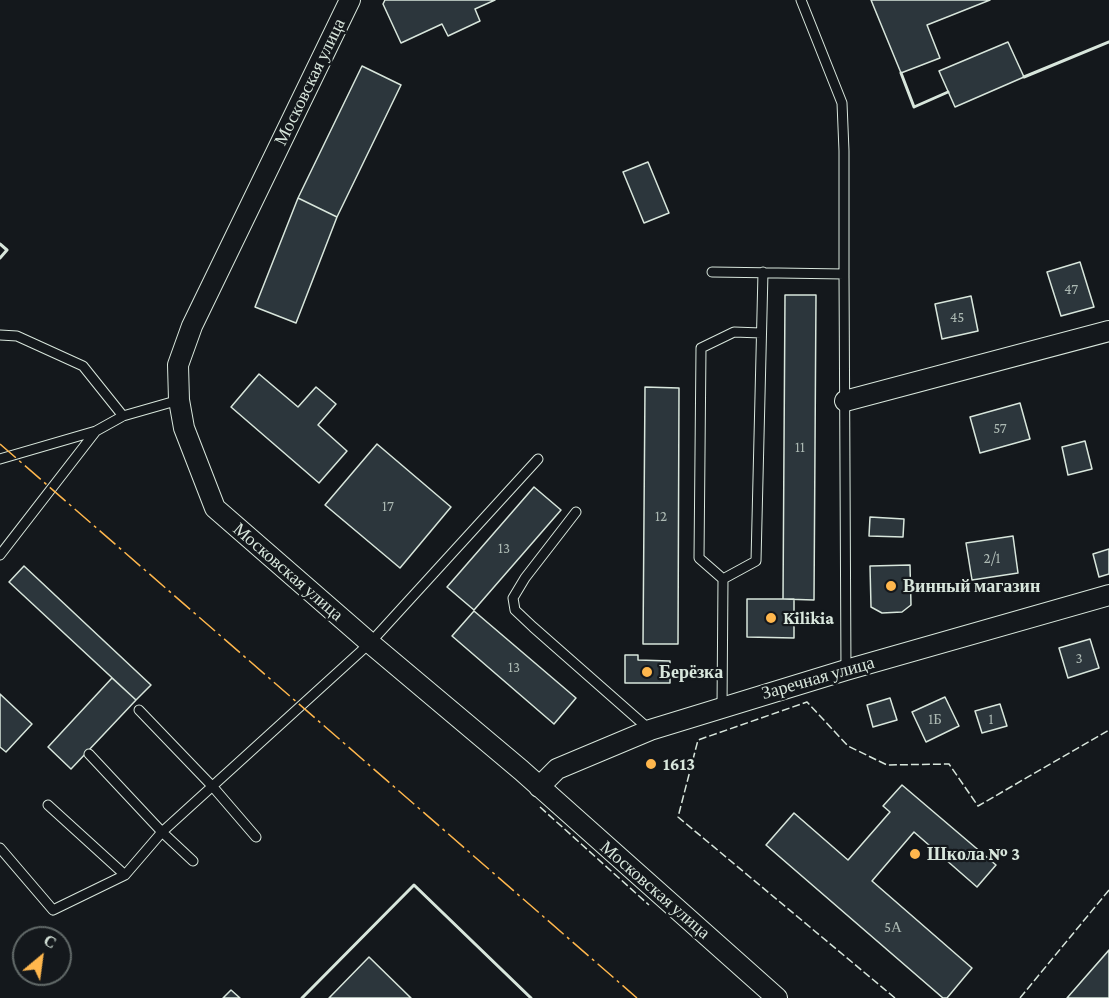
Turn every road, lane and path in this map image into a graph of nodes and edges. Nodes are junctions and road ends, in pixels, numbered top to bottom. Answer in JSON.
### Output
{"nodes":[{"id":1,"x":350,"y":0,"type":"edge"},
{"id":2,"x":801,"y":0,"type":"edge"},
{"id":3,"x":712,"y":272,"type":"dead end"},
{"id":4,"x":763,"y":273,"type":"junction"},
{"id":5,"x":844,"y":274,"type":"junction"},
{"id":6,"x":1109,"y":331,"type":"edge"},
{"id":7,"x":761,"y":333,"type":"junction"},
{"id":8,"x":0,"y":335,"type":"edge"},
{"id":9,"x":179,"y":400,"type":"junction"},
{"id":10,"x":845,"y":401,"type":"junction"},
{"id":11,"x":123,"y":416,"type":"junction"},
{"id":12,"x":96,"y":431,"type":"junction"},
{"id":13,"x":0,"y":459,"type":"edge"},
{"id":14,"x":538,"y":459,"type":"dead end"},
{"id":15,"x":576,"y":512,"type":"dead end"},
{"id":16,"x":0,"y":555,"type":"edge"},
{"id":17,"x":723,"y":579,"type":"junction"},
{"id":18,"x":1109,"y":595,"type":"edge"},
{"id":19,"x":370,"y":643,"type":"junction"},
{"id":20,"x":846,"y":670,"type":"junction"},
{"id":21,"x":722,"y":707,"type":"junction"},
{"id":22,"x":139,"y":710,"type":"dead end"},
{"id":23,"x":650,"y":730,"type":"junction"},
{"id":24,"x":89,"y":754,"type":"dead end"},
{"id":25,"x":213,"y":787,"type":"junction"},
{"id":26,"x":539,"y":787,"type":"junction"},
{"id":27,"x":48,"y":805,"type":"dead end"},
{"id":28,"x":162,"y":832,"type":"junction"},
{"id":29,"x":256,"y":837,"type":"dead end"},
{"id":30,"x":0,"y":848,"type":"edge"},
{"id":31,"x":193,"y":861,"type":"dead end"},
{"id":32,"x":125,"y":875,"type":"junction"},
{"id":33,"x":777,"y":998,"type":"edge"}],
"edges":[{"from":1,"to":9,"type":"street","name":"Московская улица"},
{"from":2,"to":5,"type":"lane"},
{"from":3,"to":4,"type":"lane"},
{"from":4,"to":5,"type":"lane"},
{"from":4,"to":7,"type":"lane"},
{"from":5,"to":10,"type":"lane"},
{"from":6,"to":10,"type":"street"},
{"from":7,"to":17,"type":"lane"},
{"from":7,"to":17,"type":"lane"},
{"from":8,"to":11,"type":"lane"},
{"from":9,"to":11,"type":"lane"},
{"from":9,"to":19,"type":"street","name":"Московская улица"},
{"from":10,"to":20,"type":"lane"},
{"from":11,"to":12,"type":"lane"},
{"from":12,"to":13,"type":"lane"},
{"from":12,"to":16,"type":"lane"},
{"from":14,"to":19,"type":"lane"},
{"from":15,"to":23,"type":"lane"},
{"from":17,"to":21,"type":"lane"},
{"from":18,"to":20,"type":"street","name":"Заречная улица"},
{"from":19,"to":25,"type":"lane"},
{"from":19,"to":26,"type":"street","name":"Московская улица"},
{"from":20,"to":21,"type":"street","name":"Заречная улица"},
{"from":21,"to":23,"type":"street","name":"Заречная улица"},
{"from":22,"to":25,"type":"lane"},
{"from":23,"to":26,"type":"street","name":"Заречная улица"},
{"from":24,"to":28,"type":"lane"},
{"from":25,"to":28,"type":"lane"},
{"from":25,"to":29,"type":"lane"},
{"from":26,"to":33,"type":"street","name":"Московская улица"},
{"from":27,"to":32,"type":"lane"},
{"from":28,"to":31,"type":"lane"},
{"from":28,"to":32,"type":"lane"},
{"from":30,"to":32,"type":"lane"}]}
